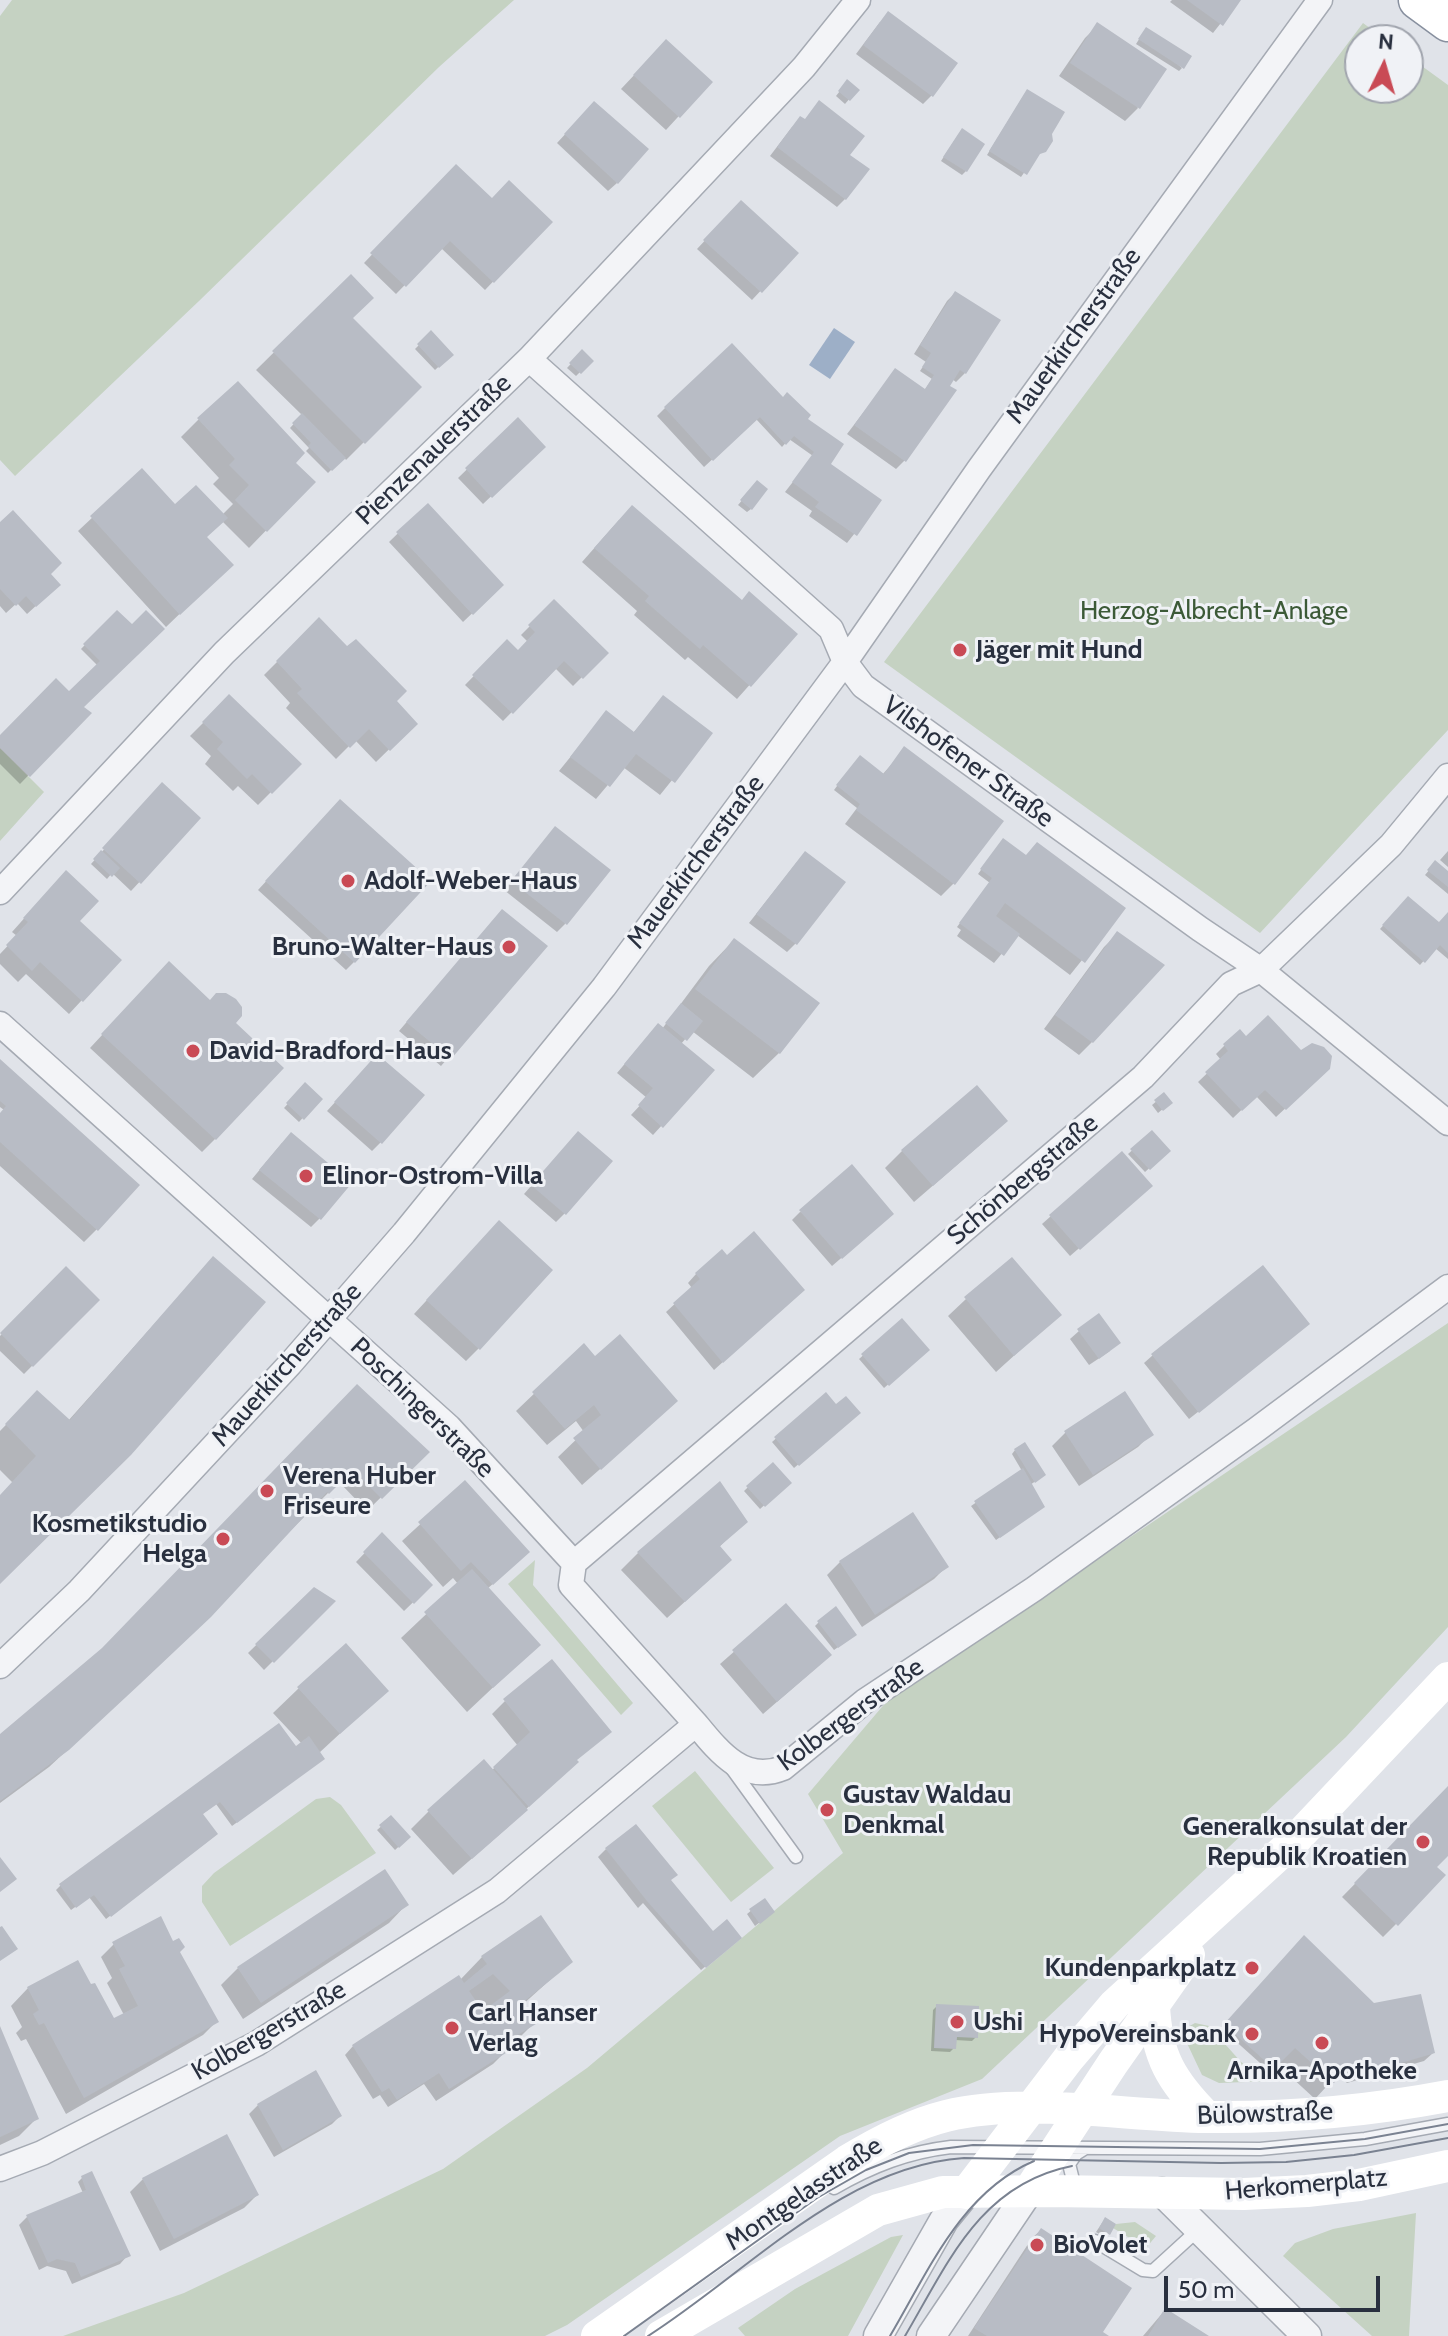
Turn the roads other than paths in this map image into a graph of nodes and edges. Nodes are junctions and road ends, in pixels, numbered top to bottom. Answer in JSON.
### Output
{"nodes":[{"id":1,"x":858,"y":0,"type":"edge"},
{"id":2,"x":1320,"y":0,"type":"edge"},
{"id":3,"x":1418,"y":0,"type":"edge"},
{"id":4,"x":1448,"y":22,"type":"edge"},
{"id":5,"x":529,"y":359,"type":"junction"},
{"id":6,"x":845,"y":662,"type":"junction"},
{"id":7,"x":1448,"y":776,"type":"edge"},
{"id":8,"x":0,"y":892,"type":"edge"},
{"id":9,"x":1261,"y":970,"type":"junction"},
{"id":10,"x":0,"y":1024,"type":"edge"},
{"id":11,"x":1448,"y":1123,"type":"edge"},
{"id":12,"x":1448,"y":1287,"type":"edge"},
{"id":13,"x":329,"y":1319,"type":"junction"},
{"id":14,"x":574,"y":1563,"type":"junction"},
{"id":15,"x":0,"y":1666,"type":"edge"},
{"id":16,"x":1448,"y":1678,"type":"edge"},
{"id":17,"x":696,"y":1724,"type":"junction"},
{"id":18,"x":723,"y":1757,"type":"junction"},
{"id":19,"x":796,"y":1857,"type":"dead end"},
{"id":20,"x":1224,"y":1905,"type":"junction"},
{"id":21,"x":1154,"y":2005,"type":"junction"},
{"id":22,"x":1448,"y":2096,"type":"edge"},
{"id":23,"x":1030,"y":2109,"type":"junction"},
{"id":24,"x":1081,"y":2111,"type":"junction"},
{"id":25,"x":1207,"y":2117,"type":"junction"},
{"id":26,"x":1448,"y":2124,"type":"edge"},
{"id":27,"x":1001,"y":2146,"type":"junction"},
{"id":28,"x":1057,"y":2152,"type":"junction"},
{"id":29,"x":1448,"y":2166,"type":"edge"},
{"id":30,"x":0,"y":2169,"type":"edge"},
{"id":31,"x":1084,"y":2188,"type":"junction"},
{"id":32,"x":1029,"y":2191,"type":"junction"},
{"id":33,"x":1162,"y":2192,"type":"junction"},
{"id":34,"x":966,"y":2193,"type":"junction"},
{"id":35,"x":1199,"y":2229,"type":"junction"},
{"id":36,"x":1095,"y":2241,"type":"dead end"},
{"id":37,"x":752,"y":2244,"type":"dead end"},
{"id":38,"x":597,"y":2336,"type":"edge"},
{"id":39,"x":661,"y":2336,"type":"edge"},
{"id":40,"x":878,"y":2336,"type":"edge"},
{"id":41,"x":931,"y":2336,"type":"edge"},
{"id":42,"x":1307,"y":2336,"type":"edge"}],
"edges":[{"from":1,"to":5,"type":"street","name":"Pienzenauerstraße"},
{"from":2,"to":6,"type":"street","name":"Mauerkircherstraße"},
{"from":3,"to":4,"type":"highway"},
{"from":5,"to":6,"type":"street","name":"Vilshofener Straße"},
{"from":5,"to":8,"type":"street","name":"Pienzenauerstraße"},
{"from":6,"to":9,"type":"street","name":"Vilshofener Straße"},
{"from":6,"to":13,"type":"street","name":"Mauerkircherstraße"},
{"from":7,"to":9,"type":"street","name":"Schönbergstraße"},
{"from":9,"to":11,"type":"street","name":"Vilshofener Straße"},
{"from":9,"to":14,"type":"street","name":"Schönbergstraße"},
{"from":10,"to":13,"type":"street","name":"Poschingerstraße"},
{"from":12,"to":18,"type":"street","name":"Kolbergerstraße"},
{"from":13,"to":14,"type":"street","name":"Poschingerstraße"},
{"from":13,"to":15,"type":"street","name":"Mauerkircherstraße"},
{"from":14,"to":17,"type":"street","name":"Poschingerstraße"},
{"from":16,"to":20,"type":"main road"},
{"from":17,"to":18,"type":"street","name":"Kolbergerstraße"},
{"from":17,"to":30,"type":"street","name":"Kolbergerstraße"},
{"from":18,"to":19,"type":"lane"},
{"from":20,"to":21,"type":"main road"},
{"from":20,"to":23,"type":"main road"},
{"from":21,"to":24,"type":"main road"},
{"from":21,"to":25,"type":"main road"},
{"from":22,"to":25,"type":"main road","name":"Bülowstraße"},
{"from":23,"to":24,"type":"main road","name":"Montgelasstraße"},
{"from":23,"to":27,"type":"main road"},
{"from":23,"to":28,"type":"main road"},
{"from":23,"to":38,"type":"main road","name":"Montgelasstraße"},
{"from":24,"to":25,"type":"main road","name":"Bülowstraße"},
{"from":24,"to":28,"type":"main road"},
{"from":26,"to":28,"type":"lane"},
{"from":27,"to":28,"type":"lane"},
{"from":27,"to":34,"type":"main road"},
{"from":27,"to":37,"type":"lane"},
{"from":28,"to":31,"type":"main road"},
{"from":28,"to":32,"type":"main road"},
{"from":29,"to":33,"type":"main road","name":"Herkomerplatz"},
{"from":31,"to":32,"type":"main road","name":"Herkomerplatz"},
{"from":31,"to":33,"type":"main road","name":"Herkomerplatz"},
{"from":32,"to":34,"type":"main road","name":"Montgelasstraße"},
{"from":32,"to":41,"type":"street"},
{"from":33,"to":35,"type":"street","name":"Herkomerplatz"},
{"from":34,"to":39,"type":"main road","name":"Montgelasstraße"},
{"from":34,"to":40,"type":"street"},
{"from":35,"to":36,"type":"lane"},
{"from":35,"to":42,"type":"street","name":"Herkomerplatz"}]}
